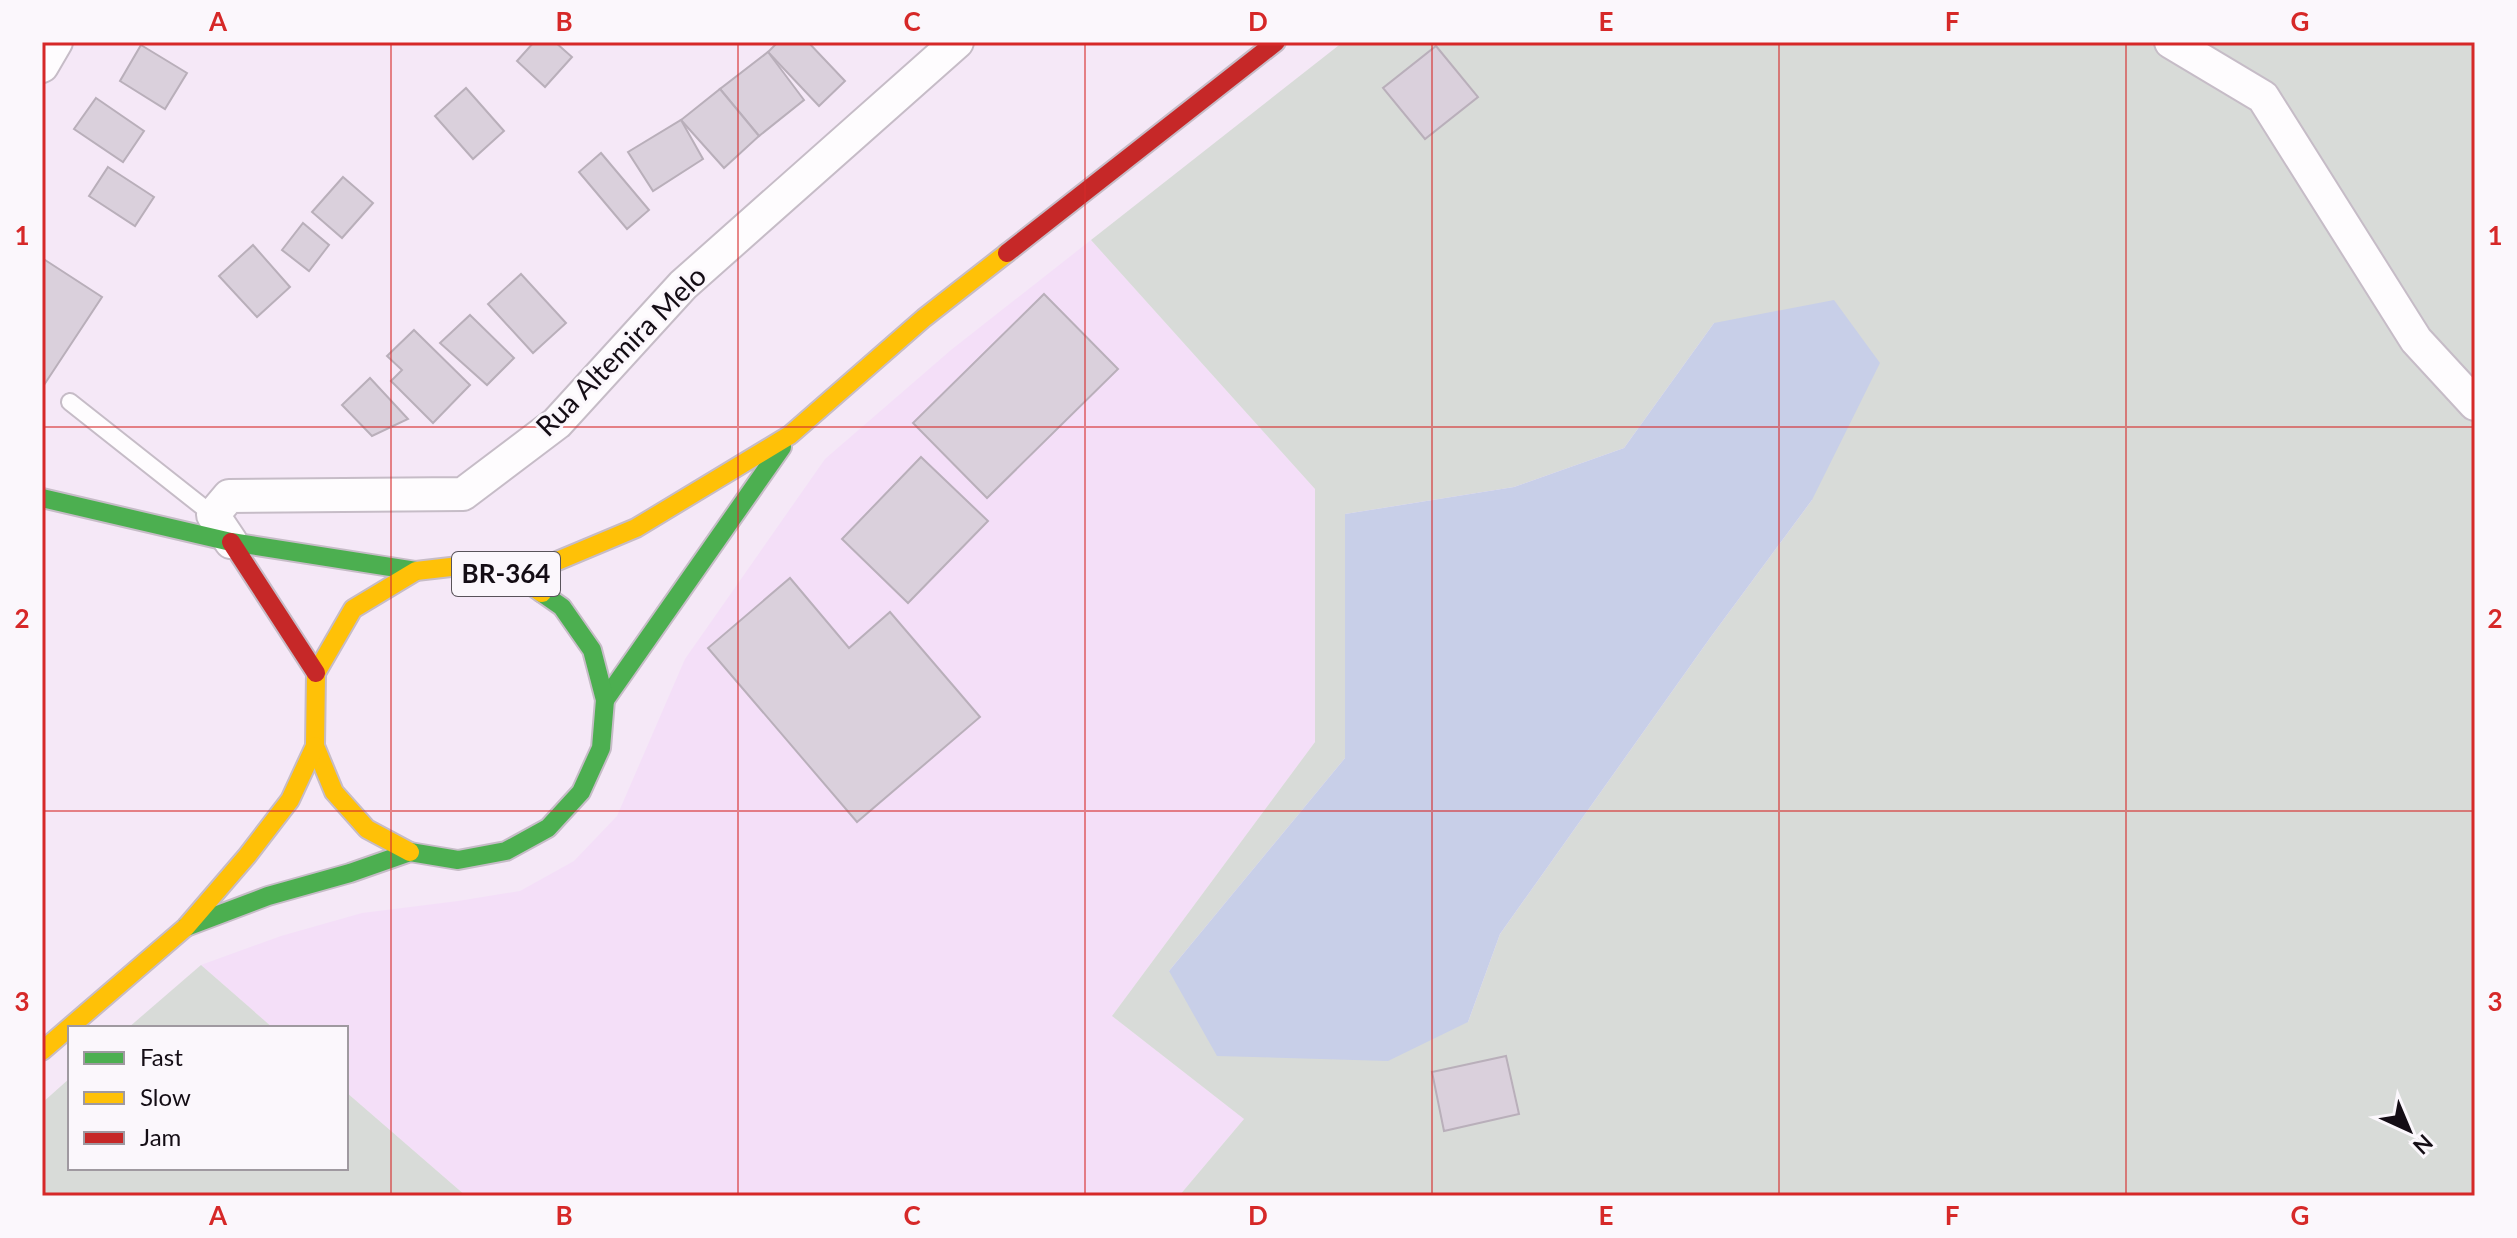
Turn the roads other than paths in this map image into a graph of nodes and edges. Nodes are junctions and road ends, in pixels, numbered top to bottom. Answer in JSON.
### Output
{"nodes":[{"id":1,"x":56,"y":42,"type":"edge"},
{"id":2,"x":956,"y":42,"type":"edge"},
{"id":3,"x":1276,"y":42,"type":"edge"},
{"id":4,"x":2171,"y":42,"type":"edge"},
{"id":5,"x":42,"y":66,"type":"edge"},
{"id":6,"x":70,"y":402,"type":"dead end"},
{"id":7,"x":2475,"y":404,"type":"edge"},
{"id":8,"x":790,"y":435,"type":"junction"},
{"id":9,"x":42,"y":498,"type":"edge"},
{"id":10,"x":213,"y":515,"type":"junction"},
{"id":11,"x":231,"y":542,"type":"junction"},
{"id":12,"x":416,"y":571,"type":"junction"},
{"id":13,"x":519,"y":577,"type":"junction"},
{"id":14,"x":316,"y":673,"type":"junction"},
{"id":15,"x":605,"y":700,"type":"junction"},
{"id":16,"x":315,"y":746,"type":"junction"},
{"id":17,"x":410,"y":852,"type":"junction"},
{"id":18,"x":186,"y":927,"type":"junction"},
{"id":19,"x":71,"y":1026,"type":"edge"},
{"id":20,"x":68,"y":1029,"type":"edge"},
{"id":21,"x":42,"y":1051,"type":"edge"}],
"edges":[{"from":1,"to":5,"type":"street"},
{"from":2,"to":10,"type":"street","name":"Rua Altemira Melo"},
{"from":3,"to":8,"type":"main road","number":"BR-364"},
{"from":4,"to":7,"type":"street"},
{"from":6,"to":10,"type":"lane"},
{"from":8,"to":13,"type":"main road","number":"BR-364"},
{"from":8,"to":15,"type":"main road","number":"BR-364"},
{"from":9,"to":11,"type":"main road"},
{"from":10,"to":11,"type":"street"},
{"from":11,"to":12,"type":"main road"},
{"from":11,"to":14,"type":"main road"},
{"from":12,"to":13,"type":"main road","number":"BR-364"},
{"from":12,"to":14,"type":"main road","number":"BR-364"},
{"from":13,"to":15,"type":"main road","number":"BR-364"},
{"from":14,"to":16,"type":"main road","number":"BR-364"},
{"from":15,"to":17,"type":"main road","number":"BR-364"},
{"from":16,"to":17,"type":"main road","number":"BR-364"},
{"from":16,"to":18,"type":"main road","number":"BR-364"},
{"from":17,"to":18,"type":"main road","number":"BR-364"},
{"from":18,"to":19,"type":"main road","number":"BR-364"},
{"from":20,"to":21,"type":"main road","number":"BR-364"}]}
